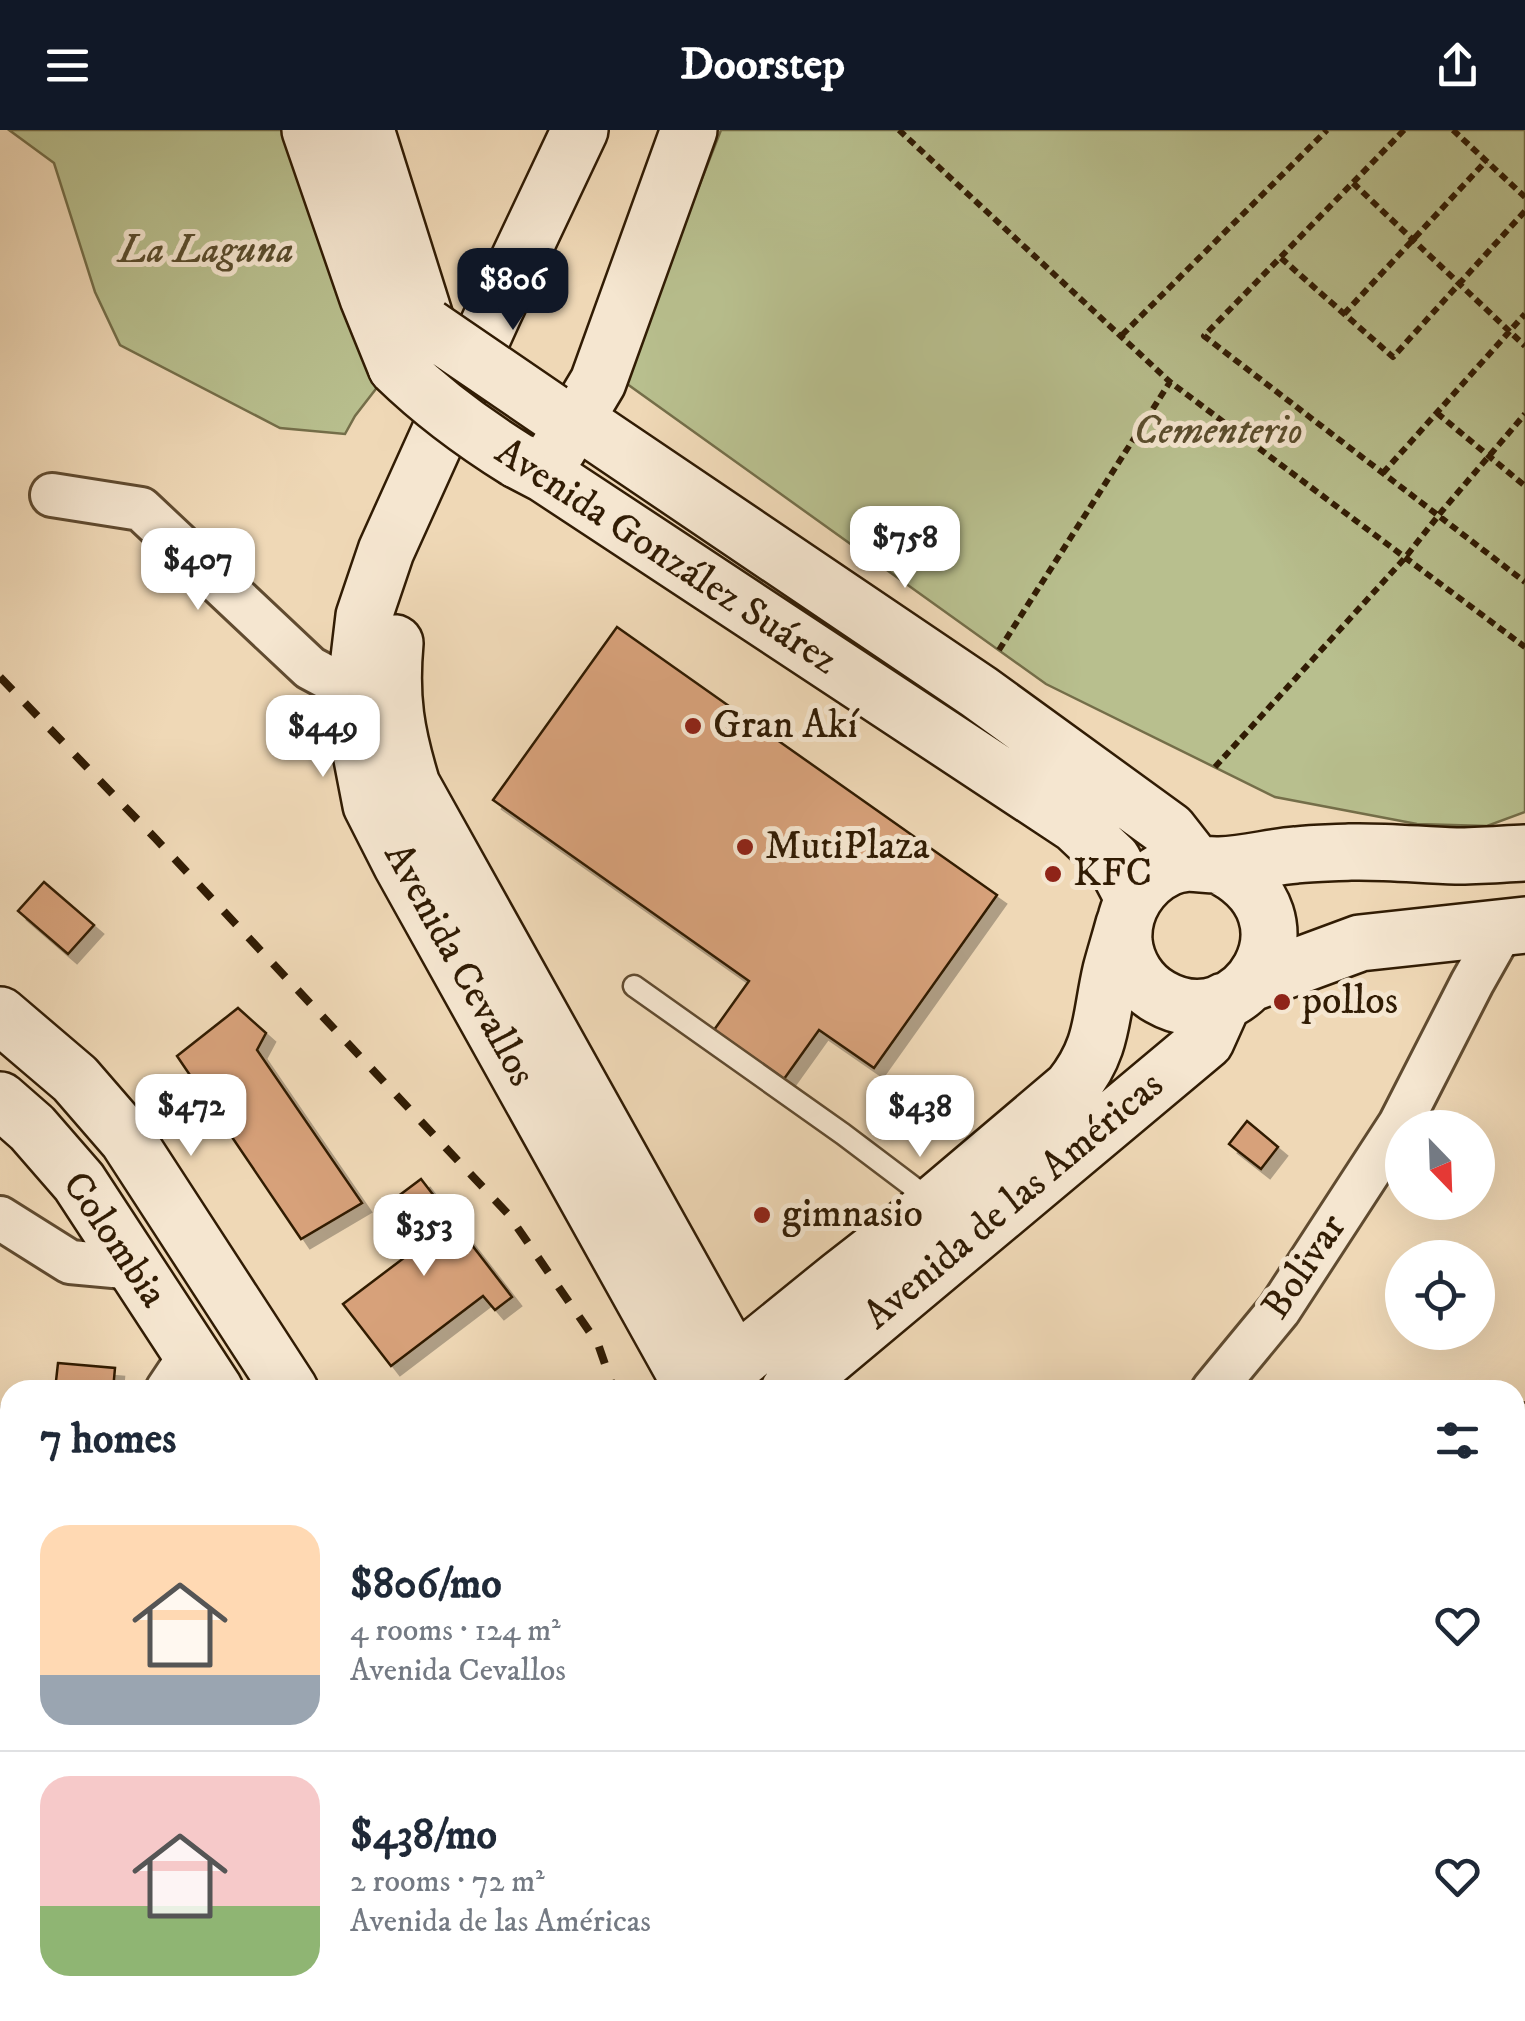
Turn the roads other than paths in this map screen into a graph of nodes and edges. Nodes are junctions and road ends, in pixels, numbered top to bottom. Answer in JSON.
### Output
{"nodes":[{"id":1,"x":310,"y":130,"type":"edge"},
{"id":2,"x":366,"y":130,"type":"edge"},
{"id":3,"x":580,"y":130,"type":"edge"},
{"id":4,"x":618,"y":130,"type":"edge"},
{"id":5,"x":689,"y":130,"type":"edge"},
{"id":6,"x":390,"y":287,"type":"junction"},
{"id":7,"x":412,"y":347,"type":"junction"},
{"id":8,"x":563,"y":415,"type":"junction"},
{"id":9,"x":531,"y":467,"type":"junction"},
{"id":10,"x":52,"y":495,"type":"dead end"},
{"id":11,"x":938,"y":664,"type":"junction"},
{"id":12,"x":355,"y":692,"type":"junction"},
{"id":13,"x":904,"y":712,"type":"junction"},
{"id":14,"x":1525,"y":853,"type":"edge"},
{"id":15,"x":1206,"y":863,"type":"junction"},
{"id":16,"x":1129,"y":910,"type":"junction"},
{"id":17,"x":1514,"y":926,"type":"edge"},
{"id":18,"x":472,"y":944,"type":"junction"},
{"id":19,"x":634,"y":986,"type":"dead end"},
{"id":20,"x":1237,"y":993,"type":"junction"},
{"id":21,"x":0,"y":1015,"type":"edge"},
{"id":22,"x":0,"y":1100,"type":"edge"},
{"id":23,"x":935,"y":1204,"type":"junction"},
{"id":24,"x":0,"y":1218,"type":"edge"},
{"id":25,"x":135,"y":1268,"type":"junction"},
{"id":26,"x":191,"y":1378,"type":"edge"},
{"id":27,"x":284,"y":1380,"type":"edge"},
{"id":28,"x":710,"y":1380,"type":"edge"},
{"id":29,"x":712,"y":1380,"type":"edge"},
{"id":30,"x":802,"y":1380,"type":"edge"},
{"id":31,"x":1222,"y":1380,"type":"edge"}],
"edges":[{"from":1,"to":6,"type":"main road","name":"Avenida González Suárez"},
{"from":2,"to":6,"type":"main road","name":"Avenida González Suárez"},
{"from":3,"to":12,"type":"main road","name":"Avenida Cevallos"},
{"from":4,"to":18,"type":"main road","name":"Avenida Cevallos"},
{"from":5,"to":8,"type":"main road"},
{"from":6,"to":7,"type":"main road","name":"Avenida González Suárez"},
{"from":7,"to":8,"type":"main road","name":"Avenida González Suárez","bridge":true},
{"from":7,"to":9,"type":"main road","name":"Avenida González Suárez","bridge":true},
{"from":8,"to":9,"type":"main road"},
{"from":8,"to":11,"type":"main road","name":"Avenida González Suárez"},
{"from":9,"to":13,"type":"main road","name":"Avenida González Suárez"},
{"from":10,"to":12,"type":"street"},
{"from":11,"to":13,"type":"main road"},
{"from":11,"to":15,"type":"main road","name":"Avenida González Suárez"},
{"from":12,"to":18,"type":"main road","name":"Avenida Cevallos"},
{"from":13,"to":16,"type":"main road","name":"Avenida González Suárez"},
{"from":14,"to":15,"type":"main road"},
{"from":15,"to":16,"type":"main road"},
{"from":15,"to":20,"type":"main road","name":"Avenida González Suárez"},
{"from":16,"to":20,"type":"main road","name":"Avenida González Suárez"},
{"from":16,"to":23,"type":"main road","name":"Avenida de las Américas"},
{"from":17,"to":20,"type":"main road","name":"Avenida González Suárez"},
{"from":17,"to":31,"type":"street","name":"Bolivar"},
{"from":18,"to":28,"type":"main road","name":"Avenida Cevallos"},
{"from":19,"to":23,"type":"lane"},
{"from":20,"to":30,"type":"main road","name":"Avenida de las Américas"},
{"from":21,"to":27,"type":"main road","name":"Colombia"},
{"from":22,"to":25,"type":"main road","name":"Colombia"},
{"from":23,"to":29,"type":"main road","name":"Avenida de las Américas"},
{"from":24,"to":25,"type":"street"},
{"from":25,"to":26,"type":"main road","name":"Colombia"}]}
